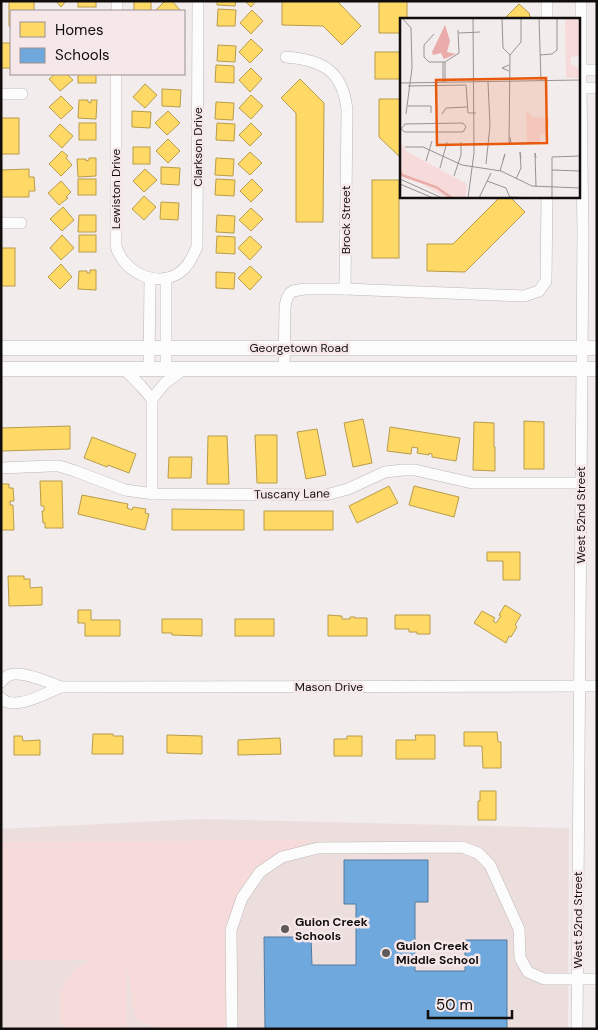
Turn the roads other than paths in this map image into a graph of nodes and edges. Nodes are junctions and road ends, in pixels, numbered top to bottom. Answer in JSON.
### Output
{"nodes":[{"id":1,"x":198,"y":1,"type":"edge"},
{"id":2,"x":547,"y":1,"type":"edge"},
{"id":3,"x":581,"y":1,"type":"edge"},
{"id":4,"x":547,"y":18,"type":"edge"},
{"id":5,"x":580,"y":47,"type":"edge"},
{"id":6,"x":286,"y":58,"type":"dead end"},
{"id":7,"x":580,"y":70,"type":"junction"},
{"id":8,"x":597,"y":70,"type":"edge"},
{"id":9,"x":116,"y":75,"type":"edge"},
{"id":10,"x":580,"y":88,"type":"junction"},
{"id":11,"x":597,"y":88,"type":"edge"},
{"id":12,"x":1,"y":94,"type":"edge"},
{"id":13,"x":22,"y":94,"type":"dead end"},
{"id":14,"x":546,"y":198,"type":"edge"},
{"id":15,"x":1,"y":223,"type":"edge"},
{"id":16,"x":21,"y":223,"type":"dead end"},
{"id":17,"x":159,"y":278,"type":"junction"},
{"id":18,"x":345,"y":289,"type":"junction"},
{"id":19,"x":1,"y":348,"type":"edge"},
{"id":20,"x":149,"y":348,"type":"junction"},
{"id":21,"x":166,"y":348,"type":"junction"},
{"id":22,"x":284,"y":348,"type":"junction"},
{"id":23,"x":590,"y":348,"type":"edge"},
{"id":24,"x":284,"y":368,"type":"junction"},
{"id":25,"x":582,"y":368,"type":"junction"},
{"id":26,"x":1,"y":369,"type":"edge"},
{"id":27,"x":124,"y":369,"type":"junction"},
{"id":28,"x":149,"y":369,"type":"junction"},
{"id":29,"x":166,"y":369,"type":"junction"},
{"id":30,"x":184,"y":369,"type":"junction"},
{"id":31,"x":597,"y":369,"type":"edge"},
{"id":32,"x":152,"y":399,"type":"junction"},
{"id":33,"x":1,"y":468,"type":"edge"},
{"id":34,"x":581,"y":483,"type":"junction"},
{"id":35,"x":152,"y":494,"type":"junction"},
{"id":36,"x":1,"y":682,"type":"edge"},
{"id":37,"x":580,"y":686,"type":"junction"},
{"id":38,"x":597,"y":686,"type":"edge"},
{"id":39,"x":61,"y":687,"type":"junction"},
{"id":40,"x":1,"y":698,"type":"edge"},
{"id":41,"x":578,"y":979,"type":"junction"},
{"id":42,"x":597,"y":980,"type":"edge"},
{"id":43,"x":232,"y":1029,"type":"edge"},
{"id":44,"x":578,"y":1029,"type":"edge"}],
"edges":[{"from":1,"to":17,"type":"street","name":"Clarkson Drive"},
{"from":2,"to":4,"type":"street"},
{"from":3,"to":5,"type":"street","name":"West 52nd Street"},
{"from":5,"to":7,"type":"street","name":"West 52nd Street"},
{"from":6,"to":18,"type":"street","name":"Brock Street"},
{"from":7,"to":8,"type":"street"},
{"from":7,"to":10,"type":"street","name":"West 52nd Street"},
{"from":9,"to":17,"type":"street","name":"Lewiston Drive"},
{"from":10,"to":11,"type":"street"},
{"from":10,"to":23,"type":"street","name":"West 52nd Street"},
{"from":12,"to":13,"type":"street"},
{"from":14,"to":18,"type":"street"},
{"from":15,"to":16,"type":"street"},
{"from":17,"to":20,"type":"street"},
{"from":17,"to":21,"type":"street"},
{"from":18,"to":22,"type":"street"},
{"from":19,"to":20,"type":"main road","name":"Georgetown Road"},
{"from":20,"to":21,"type":"main road","name":"Georgetown Road"},
{"from":20,"to":28,"type":"street"},
{"from":21,"to":22,"type":"main road","name":"Georgetown Road"},
{"from":21,"to":29,"type":"street"},
{"from":22,"to":23,"type":"main road","name":"Georgetown Road"},
{"from":22,"to":24,"type":"street"},
{"from":23,"to":25,"type":"street","name":"West 52nd Street"},
{"from":24,"to":25,"type":"main road","name":"Georgetown Road"},
{"from":24,"to":30,"type":"main road","name":"Georgetown Road"},
{"from":25,"to":31,"type":"main road","name":"Georgetown Road"},
{"from":25,"to":34,"type":"street","name":"West 52nd Street"},
{"from":26,"to":27,"type":"main road","name":"Georgetown Road"},
{"from":27,"to":28,"type":"main road","name":"Georgetown Road"},
{"from":27,"to":32,"type":"street"},
{"from":28,"to":29,"type":"main road","name":"Georgetown Road"},
{"from":29,"to":30,"type":"main road","name":"Georgetown Road"},
{"from":30,"to":32,"type":"street"},
{"from":32,"to":35,"type":"street"},
{"from":33,"to":35,"type":"street","name":"Tuscany Lane"},
{"from":34,"to":35,"type":"street","name":"Tuscany Lane"},
{"from":34,"to":37,"type":"street","name":"West 52nd Street"},
{"from":36,"to":39,"type":"street","name":"Mason Drive"},
{"from":37,"to":38,"type":"street","name":"Mason Drive"},
{"from":37,"to":39,"type":"street","name":"Mason Drive"},
{"from":37,"to":41,"type":"street","name":"West 52nd Street"},
{"from":39,"to":40,"type":"street","name":"Mason Drive"},
{"from":41,"to":42,"type":"street"},
{"from":41,"to":43,"type":"street"},
{"from":41,"to":44,"type":"street","name":"West 52nd Street"}]}
